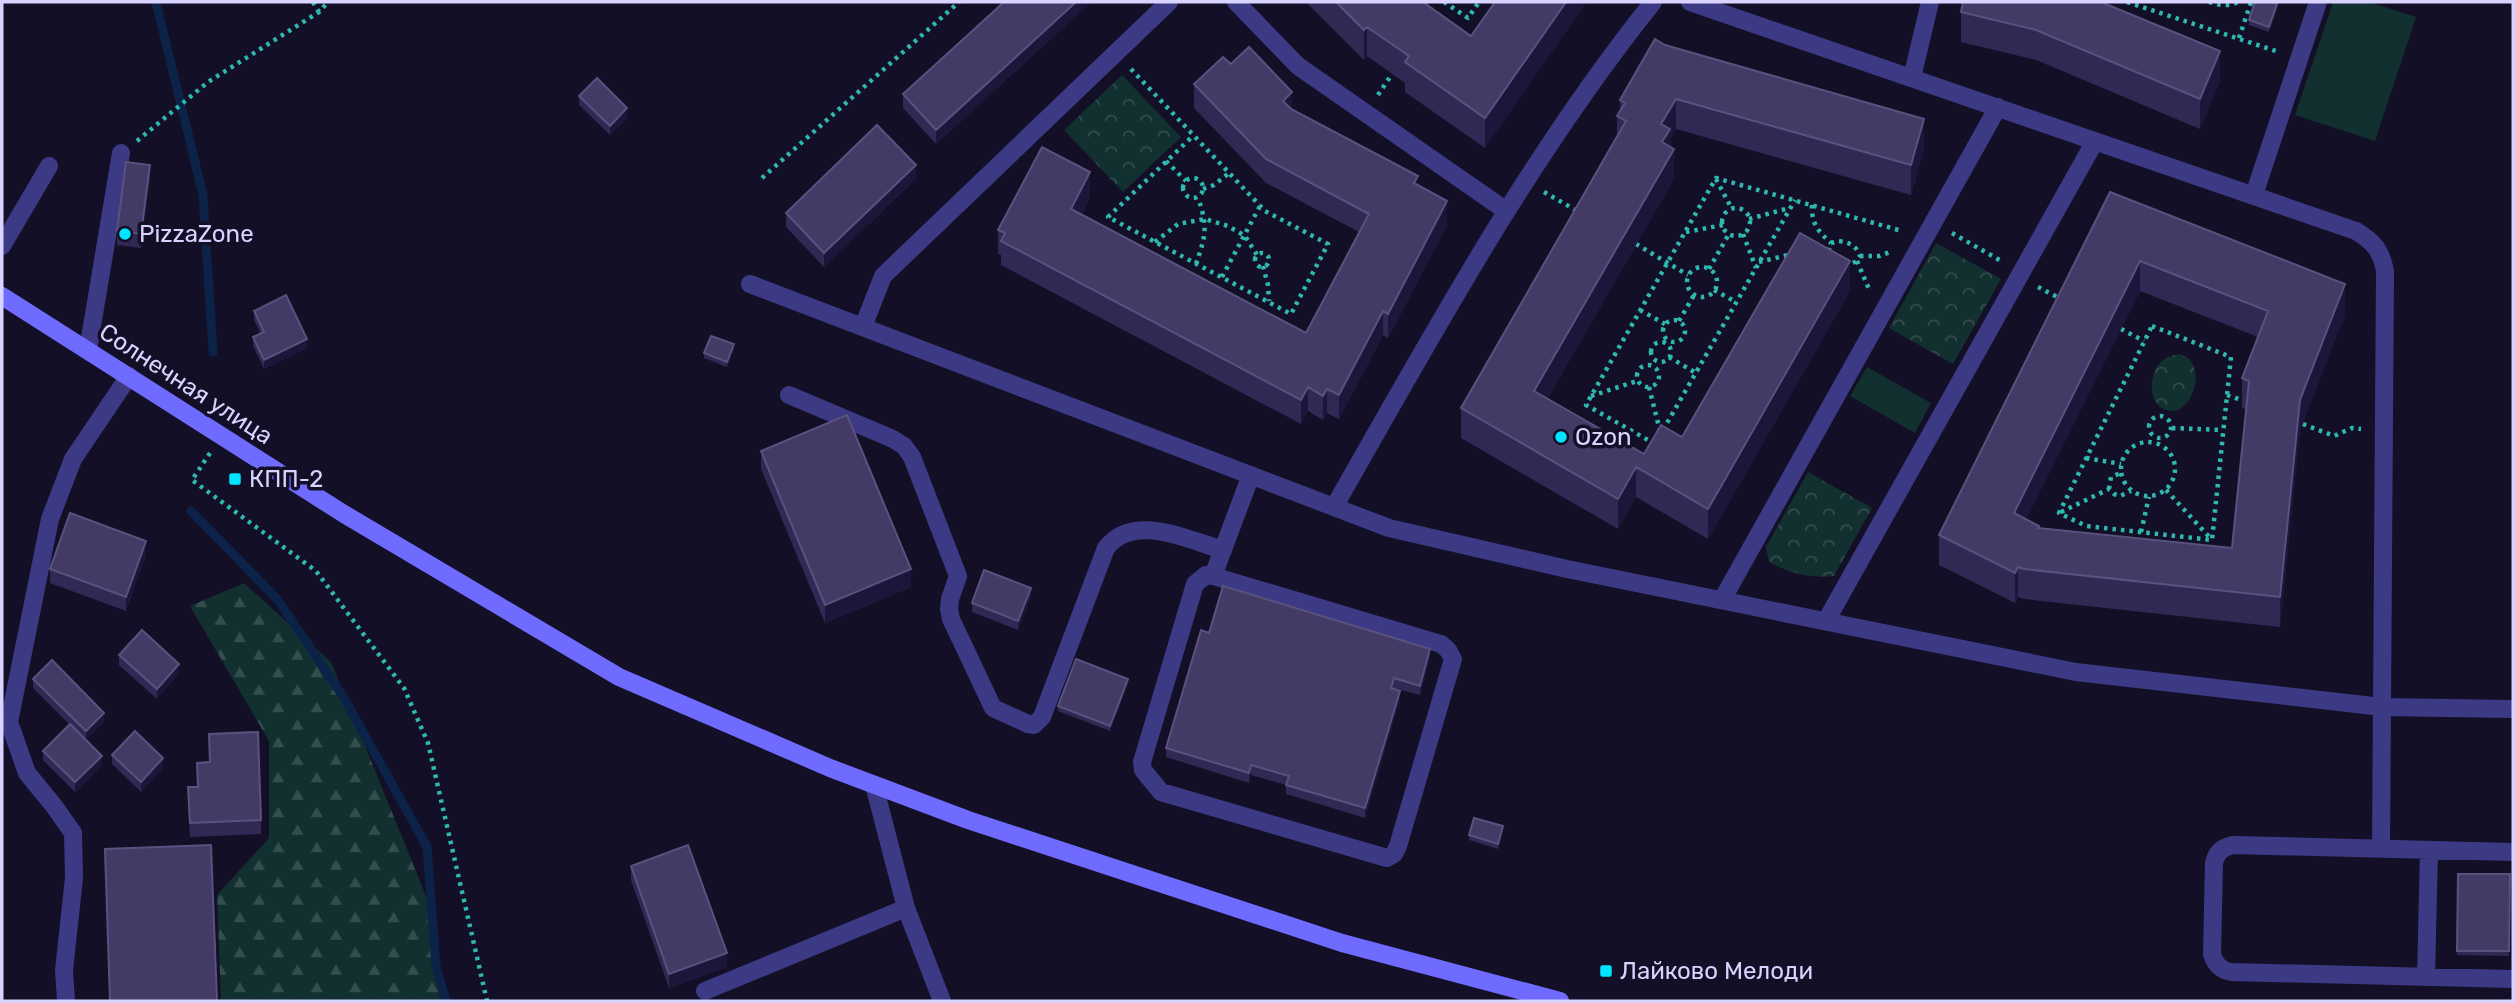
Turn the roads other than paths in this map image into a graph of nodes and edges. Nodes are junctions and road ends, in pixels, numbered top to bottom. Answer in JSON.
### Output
{"nodes":[{"id":1,"x":1169,"y":2,"type":"edge"},
{"id":2,"x":1236,"y":2,"type":"edge"},
{"id":3,"x":1653,"y":2,"type":"edge"},
{"id":4,"x":1690,"y":2,"type":"edge"},
{"id":5,"x":1930,"y":2,"type":"edge"},
{"id":6,"x":2318,"y":2,"type":"edge"},
{"id":7,"x":1912,"y":78,"type":"junction"},
{"id":8,"x":1998,"y":107,"type":"junction"},
{"id":9,"x":2095,"y":141,"type":"junction"},
{"id":10,"x":121,"y":153,"type":"dead end"},
{"id":11,"x":49,"y":166,"type":"dead end"},
{"id":12,"x":2254,"y":195,"type":"junction"},
{"id":13,"x":1505,"y":210,"type":"junction"},
{"id":14,"x":2,"y":246,"type":"edge"},
{"id":15,"x":750,"y":284,"type":"dead end"},
{"id":16,"x":2,"y":296,"type":"edge"},
{"id":17,"x":863,"y":327,"type":"junction"},
{"id":18,"x":88,"y":350,"type":"junction"},
{"id":19,"x":129,"y":376,"type":"junction"},
{"id":20,"x":789,"y":395,"type":"dead end"},
{"id":21,"x":1251,"y":475,"type":"junction"},
{"id":22,"x":1334,"y":507,"type":"junction"},
{"id":23,"x":1223,"y":550,"type":"junction"},
{"id":24,"x":1213,"y":576,"type":"junction"},
{"id":25,"x":1722,"y":600,"type":"junction"},
{"id":26,"x":1826,"y":621,"type":"junction"},
{"id":27,"x":2382,"y":707,"type":"junction"},
{"id":28,"x":2513,"y":709,"type":"edge"},
{"id":29,"x":874,"y":785,"type":"junction"},
{"id":30,"x":2381,"y":849,"type":"junction"},
{"id":31,"x":2429,"y":850,"type":"junction"},
{"id":32,"x":2513,"y":852,"type":"edge"},
{"id":33,"x":906,"y":908,"type":"junction"},
{"id":34,"x":2426,"y":977,"type":"junction"},
{"id":35,"x":2513,"y":979,"type":"edge"},
{"id":36,"x":705,"y":991,"type":"dead end"},
{"id":37,"x":66,"y":1001,"type":"edge"},
{"id":38,"x":942,"y":1001,"type":"edge"},
{"id":39,"x":1560,"y":1001,"type":"edge"}],
"edges":[{"from":1,"to":17,"type":"lane"},
{"from":2,"to":13,"type":"lane"},
{"from":3,"to":13,"type":"lane"},
{"from":4,"to":7,"type":"lane"},
{"from":5,"to":7,"type":"lane"},
{"from":6,"to":12,"type":"lane"},
{"from":7,"to":8,"type":"lane"},
{"from":8,"to":9,"type":"lane"},
{"from":8,"to":25,"type":"lane"},
{"from":9,"to":12,"type":"lane"},
{"from":9,"to":26,"type":"lane"},
{"from":10,"to":18,"type":"lane"},
{"from":11,"to":14,"type":"lane"},
{"from":12,"to":27,"type":"lane"},
{"from":13,"to":22,"type":"lane"},
{"from":15,"to":17,"type":"lane"},
{"from":16,"to":18,"type":"street","name":"Солнечная улица"},
{"from":17,"to":21,"type":"lane"},
{"from":18,"to":19,"type":"street","name":"Солнечная улица"},
{"from":19,"to":29,"type":"street","name":"Солнечная улица"},
{"from":19,"to":37,"type":"lane"},
{"from":20,"to":23,"type":"lane"},
{"from":21,"to":22,"type":"lane"},
{"from":21,"to":23,"type":"lane"},
{"from":22,"to":25,"type":"lane"},
{"from":23,"to":24,"type":"lane"},
{"from":24,"to":24,"type":"lane"},
{"from":25,"to":26,"type":"lane"},
{"from":26,"to":27,"type":"lane"},
{"from":27,"to":28,"type":"lane"},
{"from":27,"to":30,"type":"lane"},
{"from":29,"to":33,"type":"lane"},
{"from":29,"to":39,"type":"street","name":"Солнечная улица"},
{"from":30,"to":31,"type":"lane"},
{"from":30,"to":34,"type":"lane"},
{"from":31,"to":32,"type":"lane"},
{"from":31,"to":34,"type":"lane"},
{"from":33,"to":36,"type":"lane"},
{"from":33,"to":38,"type":"lane"},
{"from":34,"to":35,"type":"lane"}]}
